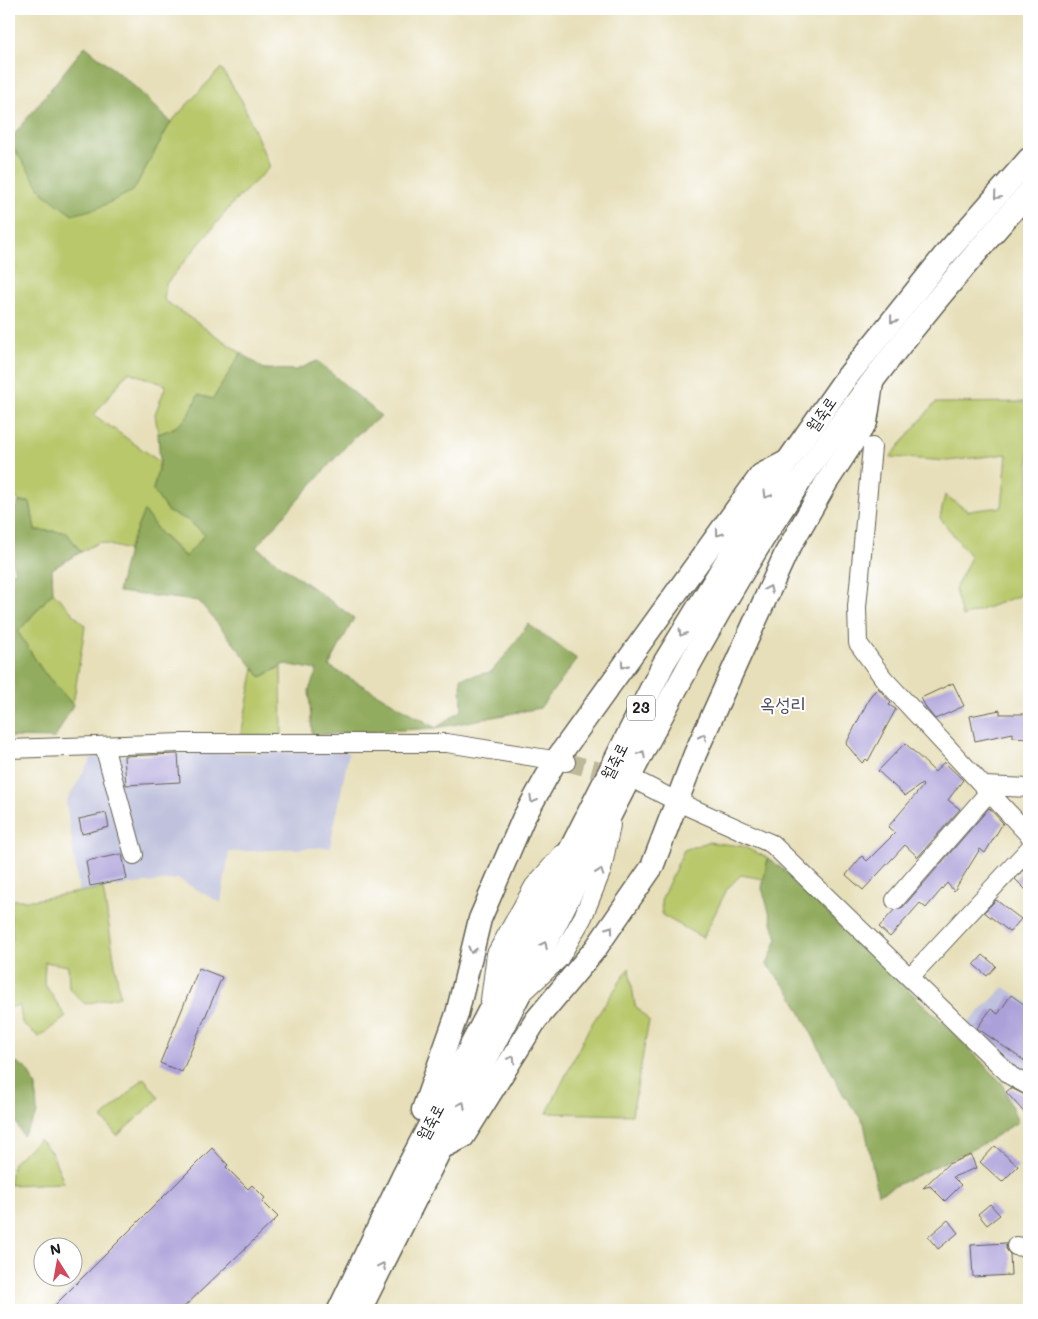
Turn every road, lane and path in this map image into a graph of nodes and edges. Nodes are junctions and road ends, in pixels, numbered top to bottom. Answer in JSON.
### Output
{"nodes":[{"id":1,"x":1029,"y":159,"type":"edge"},
{"id":2,"x":1029,"y":192,"type":"edge"},
{"id":3,"x":873,"y":379,"type":"junction"},
{"id":4,"x":872,"y":447,"type":"dead end"},
{"id":5,"x":787,"y":462,"type":"junction"},
{"id":6,"x":104,"y":746,"type":"junction"},
{"id":7,"x":9,"y":749,"type":"edge"},
{"id":8,"x":561,"y":761,"type":"junction"},
{"id":9,"x":641,"y":783,"type":"dead end"},
{"id":10,"x":1029,"y":788,"type":"edge"},
{"id":11,"x":987,"y":789,"type":"junction"},
{"id":12,"x":678,"y":802,"type":"junction"},
{"id":13,"x":1029,"y":835,"type":"edge"},
{"id":14,"x":1029,"y":849,"type":"edge"},
{"id":15,"x":134,"y":855,"type":"dead end"},
{"id":16,"x":894,"y":900,"type":"dead end"},
{"id":17,"x":910,"y":977,"type":"junction"},
{"id":18,"x":1029,"y":1086,"type":"edge"},
{"id":19,"x":439,"y":1149,"type":"junction"},
{"id":20,"x":404,"y":1174,"type":"junction"},
{"id":21,"x":339,"y":1310,"type":"edge"},
{"id":22,"x":360,"y":1310,"type":"edge"}],
"edges":[{"from":1,"to":5,"type":"main road","name":"월죽로","number":"23","one_way":true},
{"from":2,"to":3,"type":"main road","name":"월죽로","number":"23"},
{"from":12,"to":3,"type":"main road","one_way":true},
{"from":19,"to":3,"type":"main road","name":"월죽로","number":"23","one_way":true},
{"from":4,"to":11,"type":"street"},
{"from":5,"to":8,"type":"main road","one_way":true},
{"from":5,"to":20,"type":"main road","name":"월죽로","number":"23","one_way":true},
{"from":6,"to":7,"type":"street"},
{"from":6,"to":8,"type":"street"},
{"from":6,"to":15,"type":"street"},
{"from":8,"to":20,"type":"main road","one_way":true},
{"from":9,"to":12,"type":"street"},
{"from":10,"to":11,"type":"street"},
{"from":11,"to":13,"type":"street"},
{"from":11,"to":16,"type":"street"},
{"from":12,"to":17,"type":"street"},
{"from":19,"to":12,"type":"main road","one_way":true},
{"from":14,"to":17,"type":"street"},
{"from":17,"to":18,"type":"street"},
{"from":22,"to":19,"type":"main road","name":"월죽로","number":"23","one_way":true},
{"from":20,"to":21,"type":"main road","name":"월죽로","number":"23"}]}
